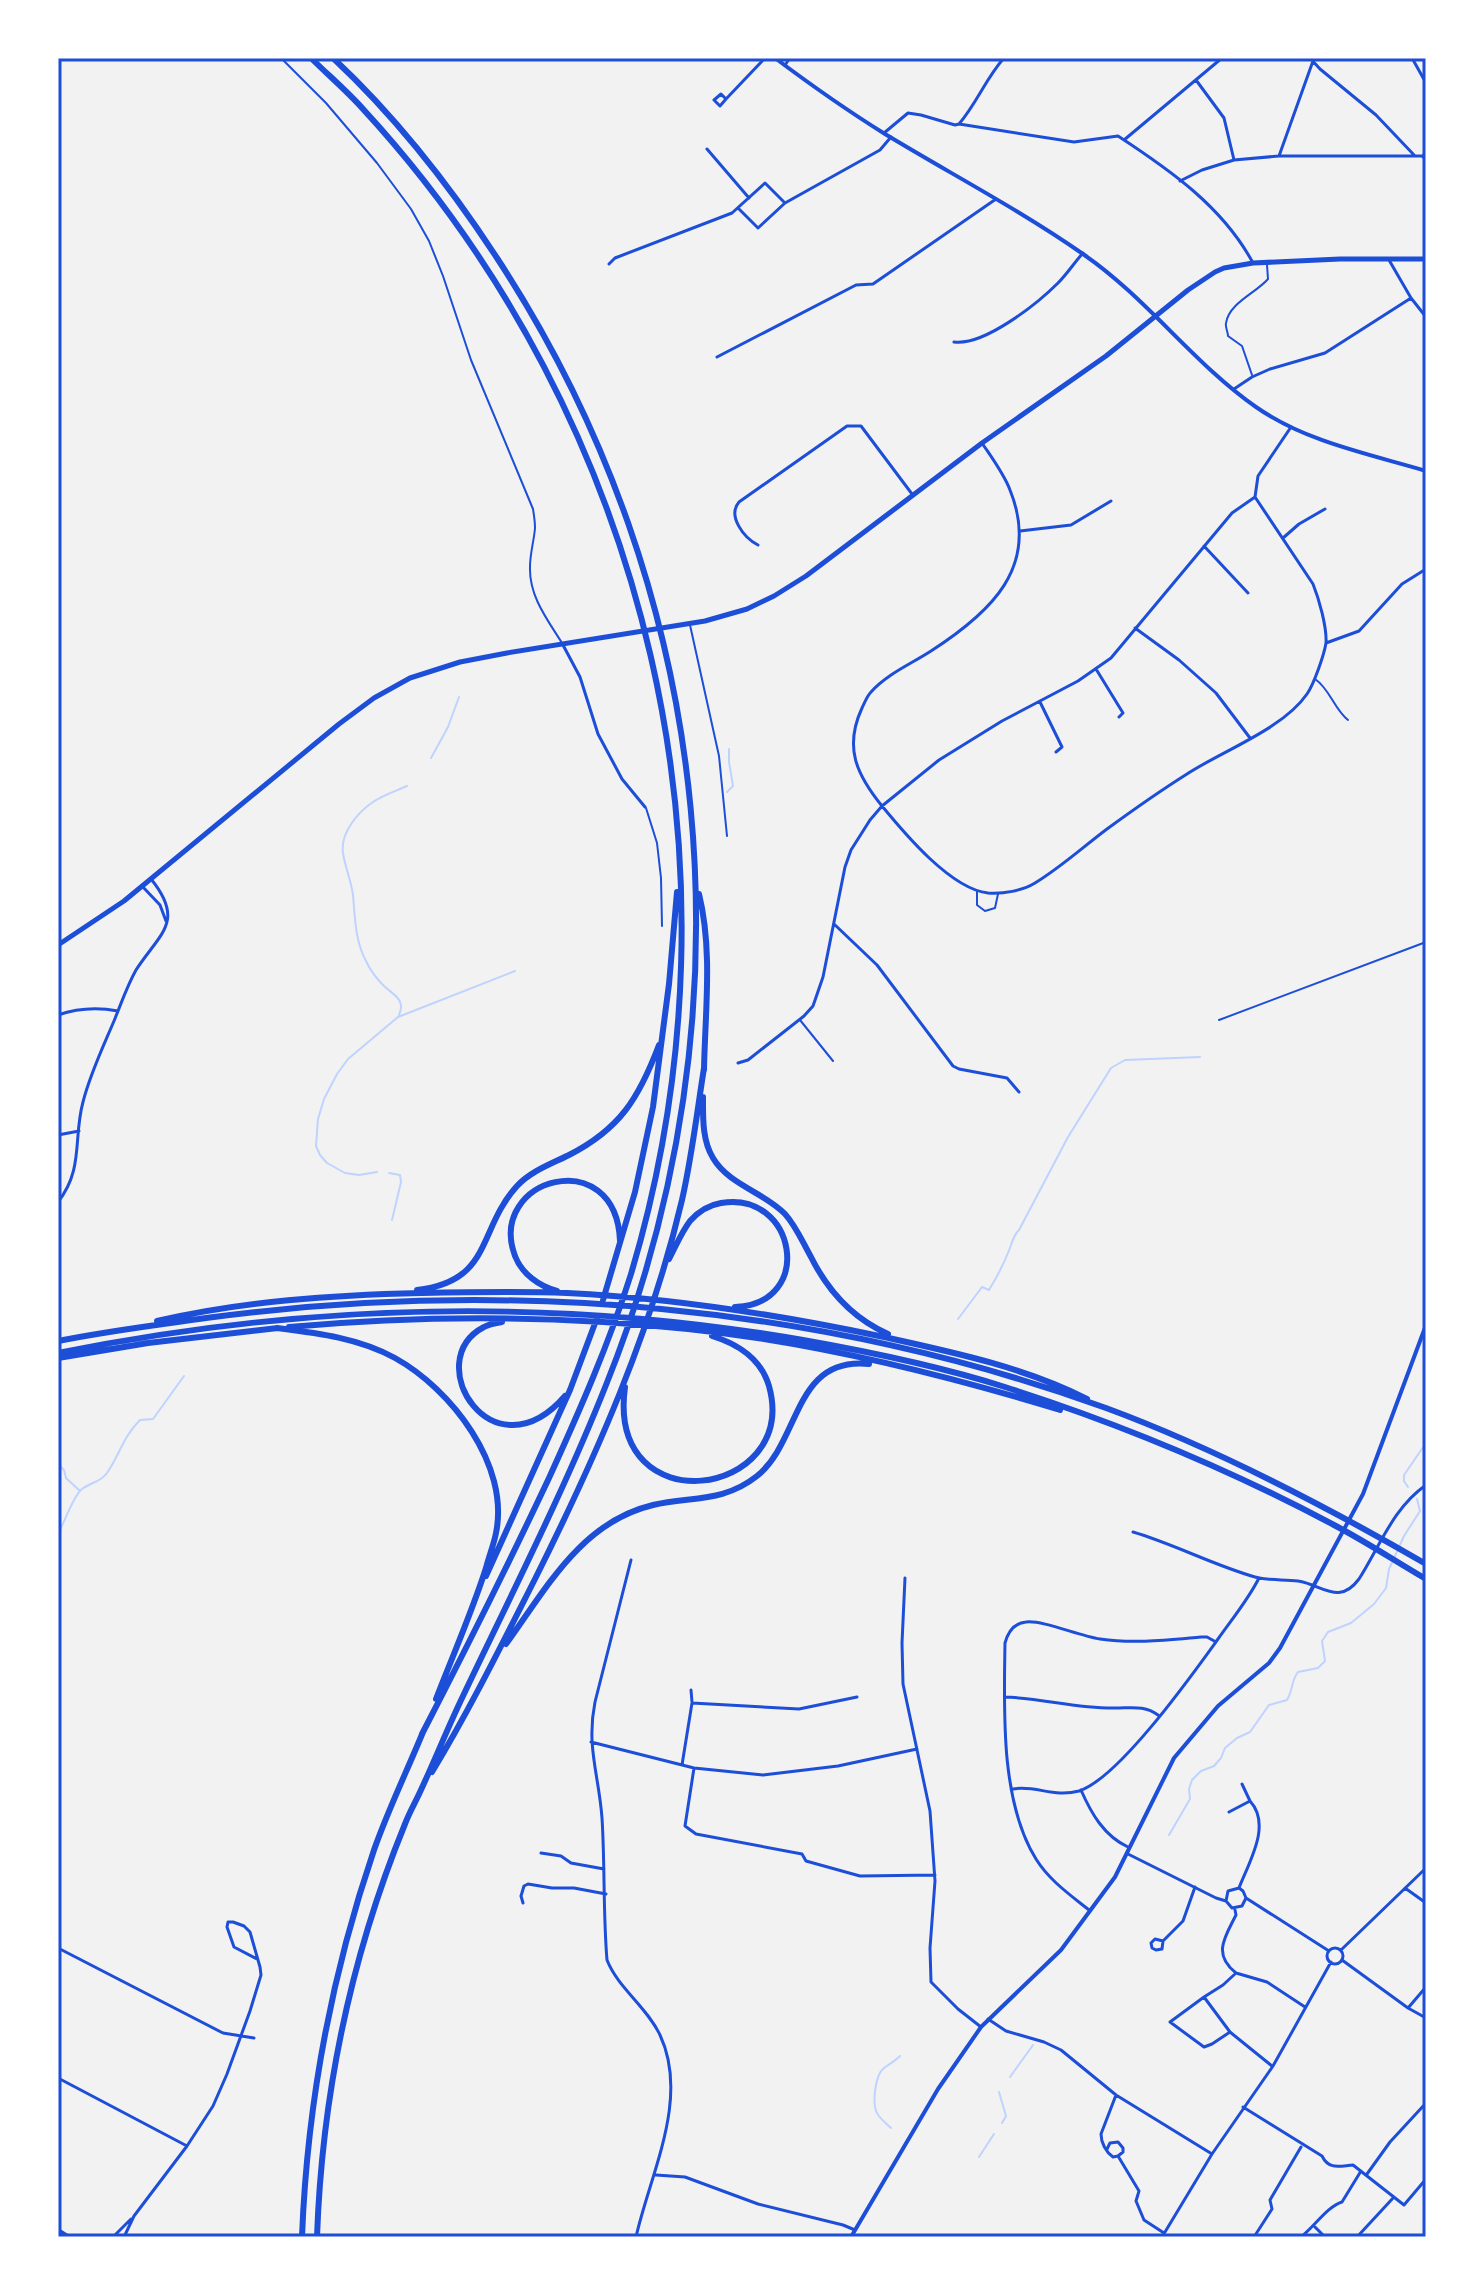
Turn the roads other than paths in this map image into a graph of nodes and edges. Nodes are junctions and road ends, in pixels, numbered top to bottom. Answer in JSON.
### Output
{"nodes":[{"id":1,"x":281,"y":58,"type":"edge"},
{"id":2,"x":311,"y":58,"type":"edge"},
{"id":3,"x":333,"y":58,"type":"edge"},
{"id":4,"x":765,"y":58,"type":"edge"},
{"id":5,"x":775,"y":58,"type":"edge"},
{"id":6,"x":790,"y":58,"type":"edge"},
{"id":7,"x":1004,"y":58,"type":"edge"},
{"id":8,"x":1222,"y":58,"type":"edge"},
{"id":9,"x":1319,"y":58,"type":"edge"},
{"id":10,"x":1412,"y":58,"type":"edge"},
{"id":11,"x":1312,"y":60,"type":"edge"},
{"id":12,"x":785,"y":65,"type":"junction"},
{"id":13,"x":1196,"y":80,"type":"junction"},
{"id":14,"x":1426,"y":83,"type":"edge"},
{"id":15,"x":726,"y":99,"type":"dead end"},
{"id":16,"x":959,"y":124,"type":"junction"},
{"id":17,"x":883,"y":133,"type":"junction"},
{"id":18,"x":891,"y":137,"type":"junction"},
{"id":19,"x":1124,"y":140,"type":"junction"},
{"id":20,"x":707,"y":149,"type":"dead end"},
{"id":21,"x":1426,"y":149,"type":"edge"},
{"id":22,"x":1279,"y":156,"type":"junction"},
{"id":23,"x":1415,"y":156,"type":"junction"},
{"id":24,"x":1425,"y":157,"type":"edge"},
{"id":25,"x":1234,"y":160,"type":"junction"},
{"id":26,"x":1180,"y":181,"type":"junction"},
{"id":27,"x":749,"y":198,"type":"junction"},
{"id":28,"x":996,"y":199,"type":"junction"},
{"id":29,"x":785,"y":203,"type":"junction"},
{"id":30,"x":738,"y":208,"type":"junction"},
{"id":31,"x":1083,"y":253,"type":"junction"},
{"id":32,"x":1426,"y":259,"type":"edge"},
{"id":33,"x":1389,"y":260,"type":"junction"},
{"id":34,"x":1267,"y":262,"type":"junction"},
{"id":35,"x":1253,"y":263,"type":"junction"},
{"id":36,"x":609,"y":264,"type":"dead end"},
{"id":37,"x":1411,"y":298,"type":"junction"},
{"id":38,"x":1158,"y":316,"type":"junction"},
{"id":39,"x":1426,"y":317,"type":"edge"},
{"id":40,"x":954,"y":342,"type":"dead end"},
{"id":41,"x":717,"y":357,"type":"dead end"},
{"id":42,"x":1252,"y":377,"type":"junction"},
{"id":43,"x":1232,"y":390,"type":"junction"},
{"id":44,"x":1291,"y":427,"type":"junction"},
{"id":45,"x":982,"y":443,"type":"junction"},
{"id":46,"x":1426,"y":471,"type":"edge"},
{"id":47,"x":914,"y":497,"type":"junction"},
{"id":48,"x":1255,"y":497,"type":"junction"},
{"id":49,"x":1111,"y":501,"type":"dead end"},
{"id":50,"x":1325,"y":509,"type":"dead end"},
{"id":51,"x":1020,"y":531,"type":"junction"},
{"id":52,"x":1283,"y":538,"type":"junction"},
{"id":53,"x":758,"y":545,"type":"dead end"},
{"id":54,"x":1204,"y":546,"type":"junction"},
{"id":55,"x":1426,"y":569,"type":"edge"},
{"id":56,"x":1248,"y":593,"type":"dead end"},
{"id":57,"x":689,"y":624,"type":"junction"},
{"id":58,"x":1135,"y":628,"type":"junction"},
{"id":59,"x":1326,"y":643,"type":"junction"},
{"id":60,"x":563,"y":645,"type":"junction"},
{"id":61,"x":1096,"y":669,"type":"junction"},
{"id":62,"x":1314,"y":678,"type":"junction"},
{"id":63,"x":1040,"y":702,"type":"junction"},
{"id":64,"x":1123,"y":713,"type":"dead end"},
{"id":65,"x":1348,"y":720,"type":"dead end"},
{"id":66,"x":1250,"y":738,"type":"junction"},
{"id":67,"x":1067,"y":743,"type":"dead end"},
{"id":68,"x":1062,"y":747,"type":"junction"},
{"id":69,"x":1056,"y":752,"type":"dead end"},
{"id":70,"x":882,"y":806,"type":"junction"},
{"id":71,"x":645,"y":807,"type":"joint"},
{"id":72,"x":727,"y":836,"type":"dead end"},
{"id":73,"x":680,"y":876,"type":"junction"},
{"id":74,"x":151,"y":879,"type":"junction"},
{"id":75,"x":696,"y":879,"type":"junction"},
{"id":76,"x":142,"y":886,"type":"junction"},
{"id":77,"x":977,"y":890,"type":"junction"},
{"id":78,"x":998,"y":893,"type":"junction"},
{"id":79,"x":166,"y":921,"type":"junction"},
{"id":80,"x":834,"y":924,"type":"junction"},
{"id":81,"x":662,"y":926,"type":"dead end"},
{"id":82,"x":1426,"y":942,"type":"edge"},
{"id":83,"x":58,"y":945,"type":"edge"},
{"id":84,"x":118,"y":1011,"type":"junction"},
{"id":85,"x":58,"y":1015,"type":"edge"},
{"id":86,"x":800,"y":1020,"type":"junction"},
{"id":87,"x":1219,"y":1020,"type":"dead end"},
{"id":88,"x":663,"y":1034,"type":"junction"},
{"id":89,"x":833,"y":1061,"type":"dead end"},
{"id":90,"x":738,"y":1063,"type":"dead end"},
{"id":91,"x":704,"y":1068,"type":"junction"},
{"id":92,"x":1019,"y":1092,"type":"dead end"},
{"id":93,"x":79,"y":1131,"type":"junction"},
{"id":94,"x":58,"y":1135,"type":"edge"},
{"id":95,"x":58,"y":1202,"type":"edge"},
{"id":96,"x":620,"y":1247,"type":"junction"},
{"id":97,"x":661,"y":1277,"type":"junction"},
{"id":98,"x":568,"y":1293,"type":"junction"},
{"id":99,"x":382,"y":1294,"type":"junction"},
{"id":100,"x":587,"y":1299,"type":"junction"},
{"id":101,"x":671,"y":1306,"type":"junction"},
{"id":102,"x":703,"y":1306,"type":"junction"},
{"id":103,"x":585,"y":1318,"type":"junction"},
{"id":104,"x":557,"y":1321,"type":"junction"},
{"id":105,"x":668,"y":1324,"type":"junction"},
{"id":106,"x":1426,"y":1325,"type":"edge"},
{"id":107,"x":277,"y":1328,"type":"junction"},
{"id":108,"x":689,"y":1329,"type":"junction"},
{"id":109,"x":114,"y":1330,"type":"junction"},
{"id":110,"x":58,"y":1341,"type":"edge"},
{"id":111,"x":906,"y":1342,"type":"junction"},
{"id":112,"x":58,"y":1355,"type":"edge"},
{"id":113,"x":916,"y":1371,"type":"junction"},
{"id":114,"x":626,"y":1379,"type":"junction"},
{"id":115,"x":570,"y":1390,"type":"junction"},
{"id":116,"x":1106,"y":1408,"type":"junction"},
{"id":117,"x":1113,"y":1426,"type":"junction"},
{"id":118,"x":1426,"y":1485,"type":"edge"},
{"id":119,"x":1133,"y":1532,"type":"dead end"},
{"id":120,"x":631,"y":1560,"type":"dead end"},
{"id":121,"x":1426,"y":1564,"type":"edge"},
{"id":122,"x":905,"y":1578,"type":"dead end"},
{"id":123,"x":1259,"y":1578,"type":"junction"},
{"id":124,"x":1426,"y":1579,"type":"edge"},
{"id":125,"x":1313,"y":1585,"type":"junction"},
{"id":126,"x":478,"y":1593,"type":"junction"},
{"id":127,"x":1216,"y":1642,"type":"junction"},
{"id":128,"x":495,"y":1660,"type":"junction"},
{"id":129,"x":691,"y":1690,"type":"dead end"},
{"id":130,"x":857,"y":1697,"type":"dead end"},
{"id":131,"x":1005,"y":1697,"type":"junction"},
{"id":132,"x":692,"y":1703,"type":"junction"},
{"id":133,"x":1159,"y":1716,"type":"junction"},
{"id":134,"x":422,"y":1734,"type":"junction"},
{"id":135,"x":591,"y":1742,"type":"junction"},
{"id":136,"x":917,"y":1749,"type":"junction"},
{"id":137,"x":682,"y":1765,"type":"junction"},
{"id":138,"x":694,"y":1768,"type":"junction"},
{"id":139,"x":1242,"y":1784,"type":"dead end"},
{"id":140,"x":1013,"y":1789,"type":"junction"},
{"id":141,"x":1081,"y":1790,"type":"junction"},
{"id":142,"x":420,"y":1793,"type":"junction"},
{"id":143,"x":1250,"y":1801,"type":"junction"},
{"id":144,"x":1229,"y":1812,"type":"dead end"},
{"id":145,"x":1129,"y":1851,"type":"junction"},
{"id":146,"x":541,"y":1853,"type":"dead end"},
{"id":147,"x":1426,"y":1868,"type":"edge"},
{"id":148,"x":604,"y":1869,"type":"junction"},
{"id":149,"x":935,"y":1875,"type":"junction"},
{"id":150,"x":1195,"y":1887,"type":"junction"},
{"id":151,"x":1239,"y":1888,"type":"junction"},
{"id":152,"x":1405,"y":1888,"type":"junction"},
{"id":153,"x":606,"y":1894,"type":"junction"},
{"id":154,"x":1246,"y":1898,"type":"junction"},
{"id":155,"x":1226,"y":1901,"type":"junction"},
{"id":156,"x":523,"y":1903,"type":"dead end"},
{"id":157,"x":1426,"y":1903,"type":"edge"},
{"id":158,"x":1235,"y":1908,"type":"junction"},
{"id":159,"x":1090,"y":1911,"type":"junction"},
{"id":160,"x":1163,"y":1941,"type":"dead end"},
{"id":161,"x":58,"y":1948,"type":"edge"},
{"id":162,"x":1341,"y":1950,"type":"junction"},
{"id":163,"x":1329,"y":1951,"type":"junction"},
{"id":164,"x":257,"y":1959,"type":"junction"},
{"id":165,"x":1342,"y":1960,"type":"junction"},
{"id":166,"x":1331,"y":1962,"type":"junction"},
{"id":167,"x":1236,"y":1973,"type":"junction"},
{"id":168,"x":1426,"y":1987,"type":"edge"},
{"id":169,"x":1204,"y":1997,"type":"junction"},
{"id":170,"x":1305,"y":2007,"type":"junction"},
{"id":171,"x":1408,"y":2008,"type":"junction"},
{"id":172,"x":1426,"y":2018,"type":"edge"},
{"id":173,"x":988,"y":2019,"type":"junction"},
{"id":174,"x":981,"y":2027,"type":"junction"},
{"id":175,"x":1230,"y":2032,"type":"junction"},
{"id":176,"x":241,"y":2037,"type":"junction"},
{"id":177,"x":254,"y":2038,"type":"dead end"},
{"id":178,"x":1273,"y":2066,"type":"junction"},
{"id":179,"x":58,"y":2078,"type":"edge"},
{"id":180,"x":1116,"y":2095,"type":"junction"},
{"id":181,"x":1426,"y":2103,"type":"edge"},
{"id":182,"x":1243,"y":2107,"type":"junction"},
{"id":183,"x":1302,"y":2145,"type":"junction"},
{"id":184,"x":187,"y":2146,"type":"junction"},
{"id":185,"x":1107,"y":2149,"type":"junction"},
{"id":186,"x":1212,"y":2154,"type":"junction"},
{"id":187,"x":1118,"y":2156,"type":"junction"},
{"id":188,"x":1361,"y":2171,"type":"junction"},
{"id":189,"x":1366,"y":2174,"type":"junction"},
{"id":190,"x":654,"y":2175,"type":"junction"},
{"id":191,"x":1426,"y":2179,"type":"edge"},
{"id":192,"x":1394,"y":2197,"type":"junction"},
{"id":193,"x":134,"y":2216,"type":"junction"},
{"id":194,"x":1315,"y":2227,"type":"junction"},
{"id":195,"x":58,"y":2230,"type":"edge"},
{"id":196,"x":855,"y":2230,"type":"junction"},
{"id":197,"x":1163,"y":2235,"type":"edge"},
{"id":198,"x":69,"y":2237,"type":"edge"},
{"id":199,"x":113,"y":2237,"type":"edge"},
{"id":200,"x":124,"y":2237,"type":"edge"},
{"id":201,"x":302,"y":2237,"type":"edge"},
{"id":202,"x":317,"y":2237,"type":"edge"},
{"id":203,"x":636,"y":2237,"type":"edge"},
{"id":204,"x":851,"y":2237,"type":"edge"},
{"id":205,"x":1254,"y":2237,"type":"edge"},
{"id":206,"x":1301,"y":2237,"type":"edge"},
{"id":207,"x":1325,"y":2237,"type":"edge"},
{"id":208,"x":1357,"y":2237,"type":"edge"}],
"edges":[{"from":1,"to":60,"type":"lane"},
{"from":2,"to":73,"type":"highway"},
{"from":3,"to":75,"type":"highway"},
{"from":4,"to":15,"type":"street"},
{"from":5,"to":12,"type":"main road"},
{"from":6,"to":12,"type":"street"},
{"from":7,"to":16,"type":"street"},
{"from":8,"to":13,"type":"street"},
{"from":9,"to":11,"type":"street"},
{"from":10,"to":14,"type":"street"},
{"from":11,"to":22,"type":"street"},
{"from":11,"to":23,"type":"street"},
{"from":12,"to":17,"type":"main road"},
{"from":13,"to":19,"type":"street"},
{"from":13,"to":25,"type":"street"},
{"from":16,"to":17,"type":"street"},
{"from":16,"to":19,"type":"street"},
{"from":17,"to":18,"type":"main road"},
{"from":18,"to":28,"type":"main road"},
{"from":18,"to":29,"type":"street"},
{"from":19,"to":26,"type":"street"},
{"from":20,"to":27,"type":"street"},
{"from":21,"to":24,"type":"street"},
{"from":22,"to":23,"type":"street"},
{"from":22,"to":25,"type":"street"},
{"from":23,"to":24,"type":"street"},
{"from":25,"to":26,"type":"street"},
{"from":26,"to":35,"type":"street"},
{"from":27,"to":29,"type":"street"},
{"from":27,"to":30,"type":"street"},
{"from":28,"to":31,"type":"main road"},
{"from":28,"to":41,"type":"street"},
{"from":29,"to":30,"type":"street"},
{"from":30,"to":36,"type":"street"},
{"from":31,"to":38,"type":"main road"},
{"from":31,"to":40,"type":"street"},
{"from":32,"to":33,"type":"main road"},
{"from":33,"to":34,"type":"main road"},
{"from":33,"to":37,"type":"street"},
{"from":34,"to":35,"type":"main road"},
{"from":34,"to":42,"type":"lane"},
{"from":35,"to":38,"type":"main road"},
{"from":37,"to":39,"type":"street"},
{"from":37,"to":42,"type":"street"},
{"from":38,"to":43,"type":"main road"},
{"from":38,"to":45,"type":"main road"},
{"from":42,"to":43,"type":"street"},
{"from":43,"to":44,"type":"main road"},
{"from":44,"to":46,"type":"main road"},
{"from":44,"to":48,"type":"street"},
{"from":45,"to":47,"type":"main road"},
{"from":45,"to":51,"type":"street"},
{"from":47,"to":53,"type":"street"},
{"from":47,"to":57,"type":"main road"},
{"from":48,"to":52,"type":"street"},
{"from":48,"to":54,"type":"street"},
{"from":49,"to":51,"type":"street"},
{"from":50,"to":52,"type":"street"},
{"from":51,"to":70,"type":"street"},
{"from":52,"to":59,"type":"street"},
{"from":54,"to":56,"type":"street"},
{"from":54,"to":58,"type":"street"},
{"from":55,"to":59,"type":"street"},
{"from":57,"to":60,"type":"main road"},
{"from":57,"to":72,"type":"lane"},
{"from":58,"to":61,"type":"street"},
{"from":58,"to":66,"type":"street"},
{"from":59,"to":62,"type":"street"},
{"from":60,"to":71,"type":"street"},
{"from":60,"to":74,"type":"main road"},
{"from":61,"to":63,"type":"street"},
{"from":61,"to":64,"type":"street"},
{"from":62,"to":65,"type":"lane"},
{"from":62,"to":66,"type":"street"},
{"from":63,"to":68,"type":"street"},
{"from":63,"to":70,"type":"street"},
{"from":66,"to":78,"type":"street"},
{"from":67,"to":68,"type":"street"},
{"from":68,"to":69,"type":"street"},
{"from":70,"to":77,"type":"street"},
{"from":70,"to":80,"type":"street"},
{"from":71,"to":81,"type":"lane"},
{"from":73,"to":88,"type":"highway"},
{"from":73,"to":134,"type":"highway"},
{"from":74,"to":76,"type":"main road"},
{"from":74,"to":79,"type":"street"},
{"from":75,"to":91,"type":"highway"},
{"from":75,"to":142,"type":"highway"},
{"from":76,"to":79,"type":"street"},
{"from":76,"to":83,"type":"main road"},
{"from":77,"to":78,"type":"street"},
{"from":77,"to":78,"type":"lane"},
{"from":79,"to":84,"type":"street"},
{"from":80,"to":86,"type":"street"},
{"from":80,"to":92,"type":"street"},
{"from":82,"to":87,"type":"lane"},
{"from":84,"to":85,"type":"street"},
{"from":84,"to":93,"type":"street"},
{"from":86,"to":89,"type":"lane"},
{"from":86,"to":90,"type":"street"},
{"from":88,"to":96,"type":"highway"},
{"from":88,"to":99,"type":"highway"},
{"from":91,"to":97,"type":"highway"},
{"from":91,"to":111,"type":"highway"},
{"from":93,"to":94,"type":"street"},
{"from":93,"to":95,"type":"street"},
{"from":96,"to":98,"type":"highway"},
{"from":96,"to":115,"type":"highway"},
{"from":97,"to":102,"type":"highway"},
{"from":97,"to":114,"type":"highway"},
{"from":98,"to":99,"type":"highway"},
{"from":98,"to":100,"type":"highway"},
{"from":99,"to":109,"type":"highway"},
{"from":100,"to":101,"type":"highway"},
{"from":100,"to":109,"type":"highway"},
{"from":101,"to":102,"type":"highway"},
{"from":101,"to":116,"type":"highway"},
{"from":102,"to":111,"type":"highway"},
{"from":103,"to":104,"type":"highway"},
{"from":103,"to":105,"type":"highway"},
{"from":103,"to":112,"type":"highway"},
{"from":104,"to":107,"type":"highway"},
{"from":104,"to":115,"type":"highway"},
{"from":105,"to":108,"type":"highway"},
{"from":105,"to":117,"type":"highway"},
{"from":106,"to":125,"type":"main road"},
{"from":107,"to":112,"type":"highway"},
{"from":107,"to":126,"type":"highway"},
{"from":108,"to":113,"type":"highway"},
{"from":108,"to":114,"type":"highway"},
{"from":109,"to":110,"type":"highway"},
{"from":111,"to":116,"type":"highway"},
{"from":113,"to":117,"type":"highway"},
{"from":113,"to":128,"type":"highway"},
{"from":114,"to":128,"type":"highway"},
{"from":115,"to":126,"type":"highway"},
{"from":116,"to":121,"type":"highway"},
{"from":117,"to":124,"type":"highway"},
{"from":118,"to":125,"type":"street"},
{"from":119,"to":123,"type":"street"},
{"from":120,"to":135,"type":"street"},
{"from":122,"to":136,"type":"street"},
{"from":123,"to":125,"type":"street"},
{"from":123,"to":127,"type":"street"},
{"from":125,"to":145,"type":"main road"},
{"from":126,"to":134,"type":"highway"},
{"from":127,"to":131,"type":"street"},
{"from":127,"to":133,"type":"street"},
{"from":128,"to":142,"type":"highway"},
{"from":129,"to":132,"type":"street"},
{"from":130,"to":132,"type":"street"},
{"from":131,"to":133,"type":"street"},
{"from":131,"to":140,"type":"street"},
{"from":132,"to":137,"type":"street"},
{"from":133,"to":141,"type":"street"},
{"from":134,"to":201,"type":"highway"},
{"from":135,"to":137,"type":"street"},
{"from":135,"to":148,"type":"street"},
{"from":136,"to":138,"type":"street"},
{"from":136,"to":149,"type":"street"},
{"from":137,"to":138,"type":"street"},
{"from":138,"to":149,"type":"street"},
{"from":139,"to":143,"type":"street"},
{"from":140,"to":141,"type":"street"},
{"from":140,"to":159,"type":"street"},
{"from":141,"to":145,"type":"street"},
{"from":142,"to":202,"type":"highway"},
{"from":143,"to":144,"type":"street"},
{"from":143,"to":151,"type":"street"},
{"from":145,"to":150,"type":"street"},
{"from":145,"to":159,"type":"main road"},
{"from":146,"to":148,"type":"street"},
{"from":147,"to":152,"type":"street"},
{"from":148,"to":153,"type":"street"},
{"from":149,"to":174,"type":"street"},
{"from":150,"to":155,"type":"street"},
{"from":150,"to":160,"type":"street"},
{"from":151,"to":154,"type":"street"},
{"from":151,"to":155,"type":"street"},
{"from":152,"to":157,"type":"street"},
{"from":152,"to":162,"type":"street"},
{"from":153,"to":156,"type":"street"},
{"from":153,"to":190,"type":"street"},
{"from":154,"to":158,"type":"street"},
{"from":154,"to":163,"type":"street"},
{"from":155,"to":158,"type":"street"},
{"from":158,"to":167,"type":"street"},
{"from":159,"to":173,"type":"main road"},
{"from":161,"to":176,"type":"street"},
{"from":162,"to":163,"type":"street"},
{"from":162,"to":165,"type":"street"},
{"from":163,"to":166,"type":"street"},
{"from":164,"to":164,"type":"street"},
{"from":164,"to":176,"type":"street"},
{"from":165,"to":166,"type":"street"},
{"from":165,"to":171,"type":"street"},
{"from":166,"to":170,"type":"street"},
{"from":167,"to":169,"type":"street"},
{"from":167,"to":170,"type":"street"},
{"from":168,"to":171,"type":"street"},
{"from":169,"to":175,"type":"street"},
{"from":169,"to":175,"type":"street"},
{"from":170,"to":178,"type":"street"},
{"from":171,"to":172,"type":"street"},
{"from":173,"to":174,"type":"main road"},
{"from":173,"to":180,"type":"street"},
{"from":174,"to":196,"type":"main road"},
{"from":175,"to":178,"type":"street"},
{"from":176,"to":177,"type":"street"},
{"from":176,"to":184,"type":"street"},
{"from":178,"to":182,"type":"street"},
{"from":179,"to":184,"type":"street"},
{"from":180,"to":185,"type":"street"},
{"from":180,"to":186,"type":"street"},
{"from":181,"to":189,"type":"street"},
{"from":182,"to":183,"type":"street"},
{"from":182,"to":186,"type":"street"},
{"from":183,"to":188,"type":"street"},
{"from":183,"to":205,"type":"street"},
{"from":184,"to":193,"type":"street"},
{"from":185,"to":187,"type":"street"},
{"from":185,"to":187,"type":"street"},
{"from":186,"to":197,"type":"street"},
{"from":187,"to":197,"type":"street"},
{"from":188,"to":189,"type":"street"},
{"from":188,"to":194,"type":"street"},
{"from":189,"to":192,"type":"street"},
{"from":190,"to":196,"type":"street"},
{"from":190,"to":203,"type":"street"},
{"from":191,"to":192,"type":"street"},
{"from":192,"to":208,"type":"street"},
{"from":193,"to":199,"type":"street"},
{"from":193,"to":200,"type":"street"},
{"from":194,"to":206,"type":"street"},
{"from":194,"to":207,"type":"street"},
{"from":195,"to":198,"type":"main road"},
{"from":196,"to":204,"type":"main road"}]}
